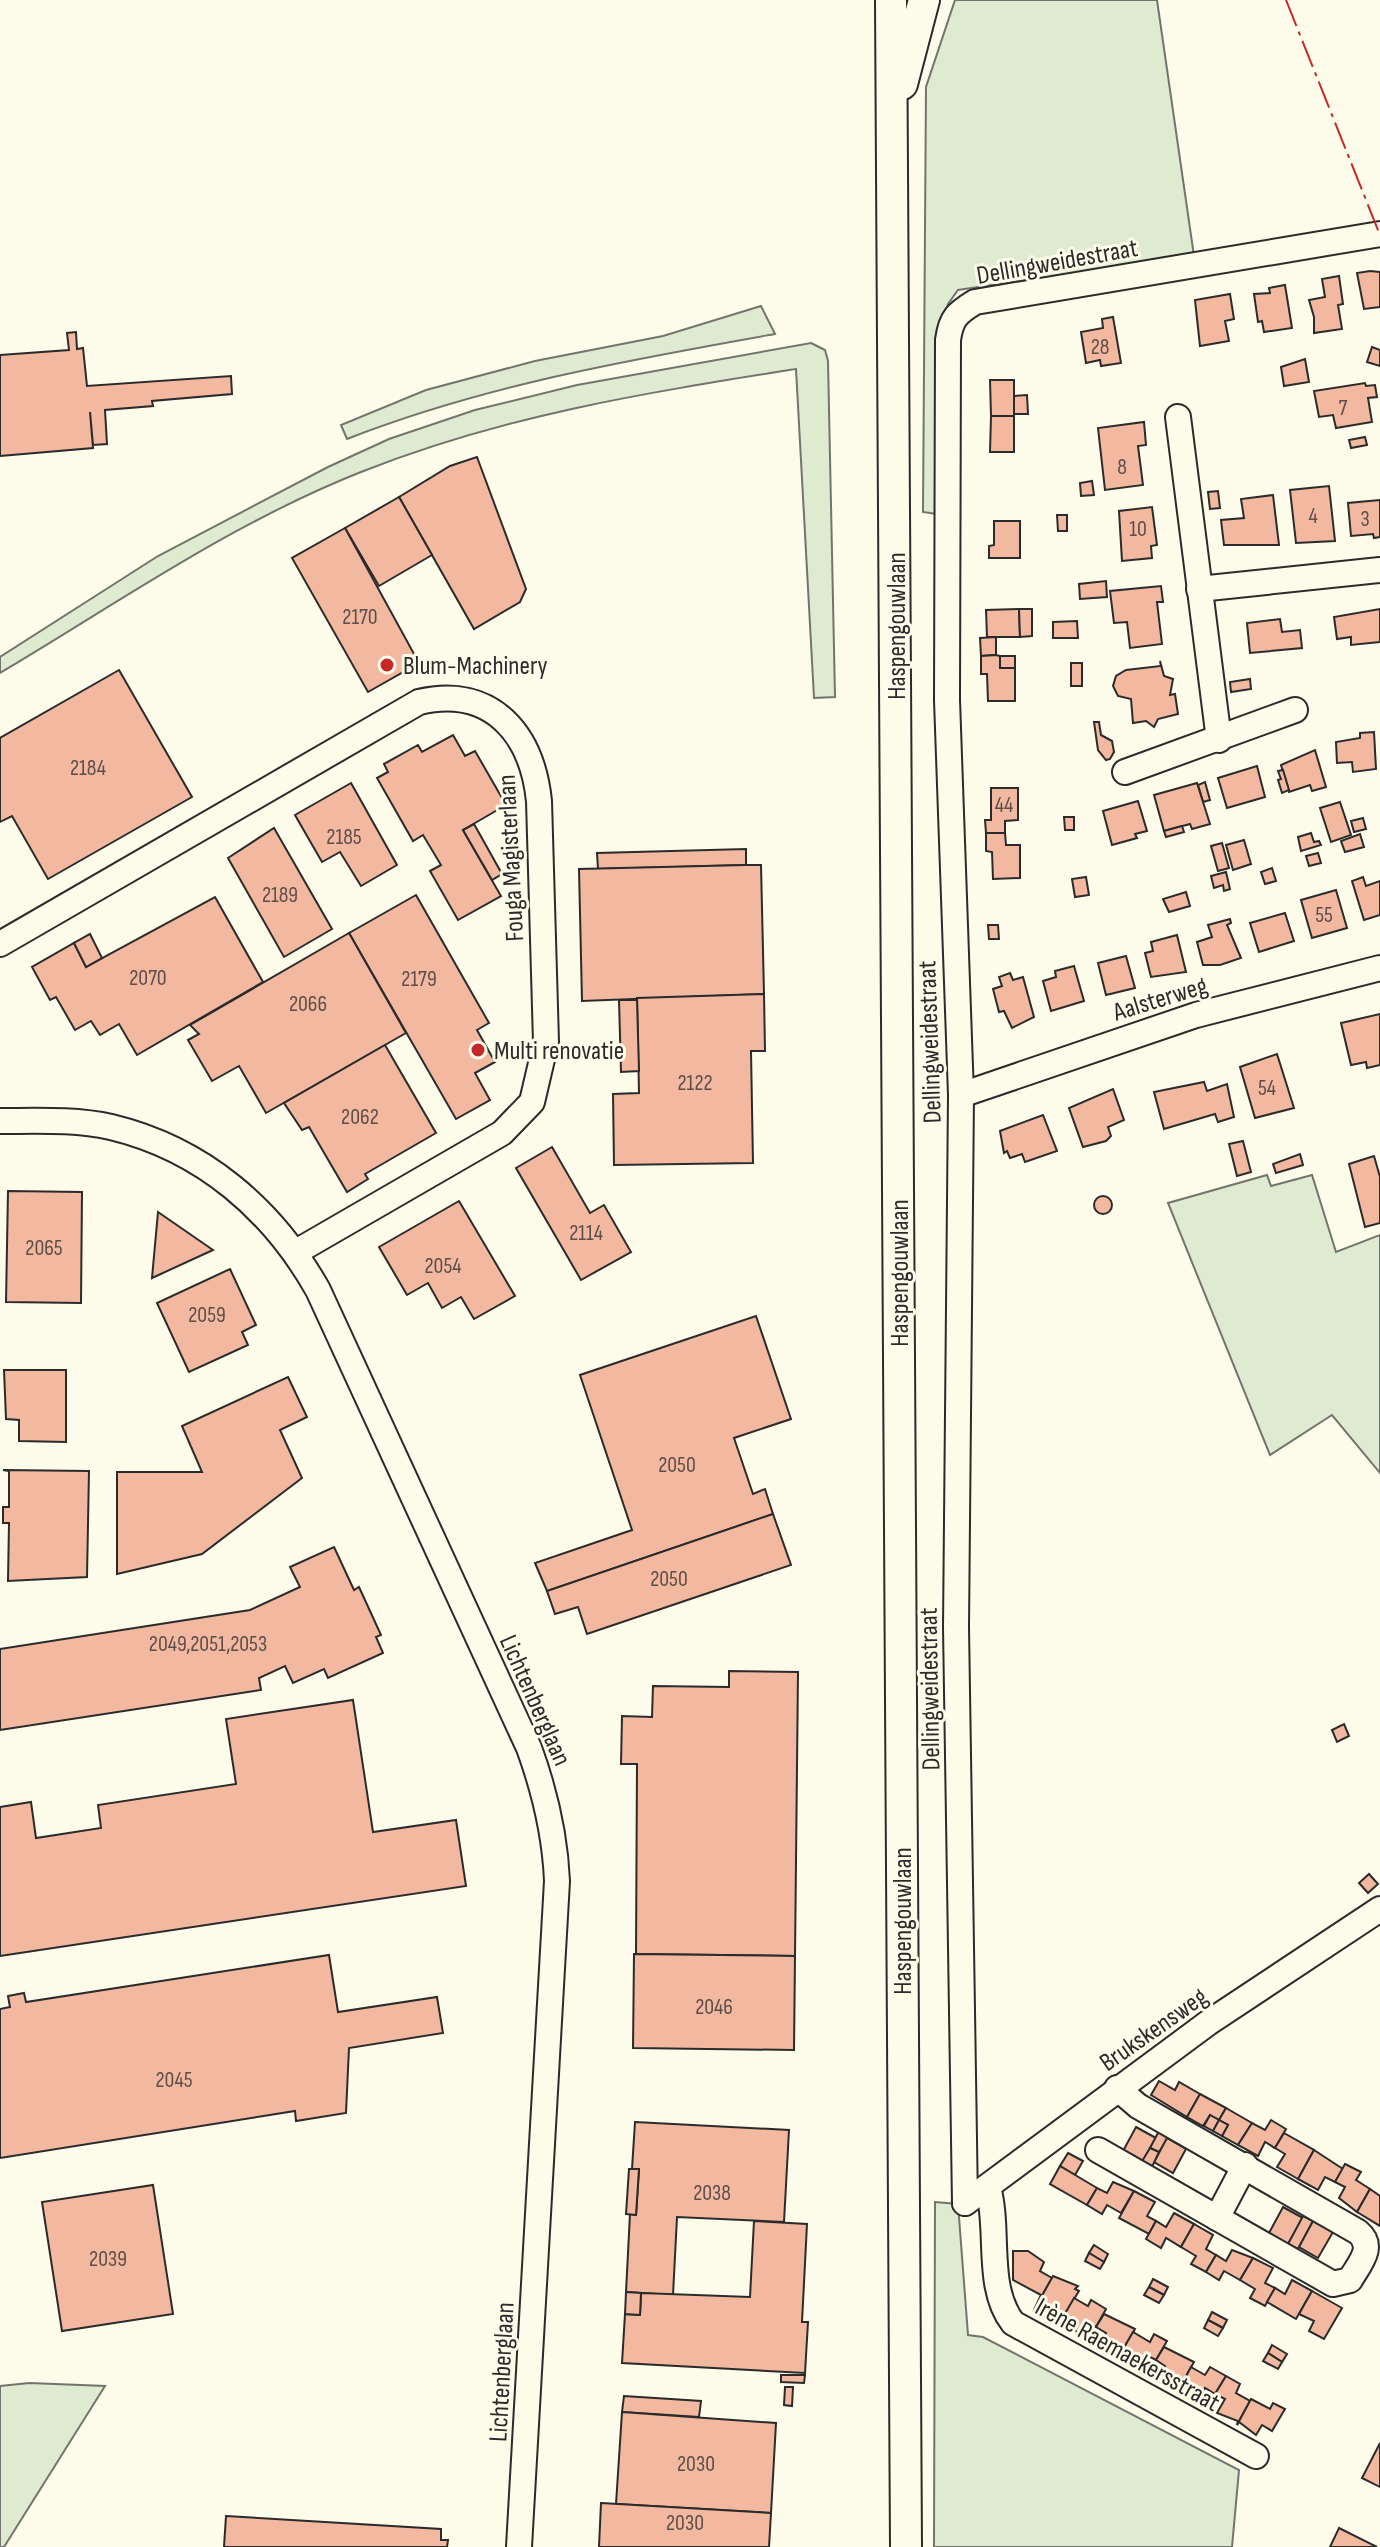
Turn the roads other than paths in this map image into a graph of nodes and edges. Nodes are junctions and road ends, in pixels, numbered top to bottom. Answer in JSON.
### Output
{"nodes":[{"id":1,"x":891,"y":0,"type":"edge"},
{"id":2,"x":924,"y":0,"type":"edge"},
{"id":3,"x":891,"y":125,"type":"junction"},
{"id":4,"x":1380,"y":234,"type":"edge"},
{"id":5,"x":1178,"y":417,"type":"dead end"},
{"id":6,"x":1380,"y":570,"type":"edge"},
{"id":7,"x":1199,"y":589,"type":"junction"},
{"id":8,"x":1295,"y":710,"type":"dead end"},
{"id":9,"x":1219,"y":740,"type":"junction"},
{"id":10,"x":1125,"y":772,"type":"dead end"},
{"id":11,"x":0,"y":944,"type":"edge"},
{"id":12,"x":1380,"y":968,"type":"edge"},
{"id":13,"x":961,"y":1095,"type":"junction"},
{"id":14,"x":0,"y":1121,"type":"edge"},
{"id":15,"x":296,"y":1252,"type":"junction"},
{"id":16,"x":1380,"y":1909,"type":"edge"},
{"id":17,"x":1117,"y":2088,"type":"junction"},
{"id":18,"x":1098,"y":2150,"type":"dead end"},
{"id":19,"x":1245,"y":2165,"type":"junction"},
{"id":20,"x":988,"y":2187,"type":"junction"},
{"id":21,"x":965,"y":2203,"type":"joint"},
{"id":22,"x":1217,"y":2218,"type":"junction"},
{"id":23,"x":1256,"y":2456,"type":"dead end"},
{"id":24,"x":519,"y":2547,"type":"edge"},
{"id":25,"x":906,"y":2547,"type":"edge"}],
"edges":[{"from":1,"to":3,"type":"main road","name":"Haspengouwlaan"},
{"from":2,"to":3,"type":"main road"},
{"from":3,"to":25,"type":"main road","name":"Haspengouwlaan"},
{"from":4,"to":13,"type":"street","name":"Dellingweidestraat"},
{"from":5,"to":7,"type":"street"},
{"from":6,"to":7,"type":"street"},
{"from":7,"to":9,"type":"street"},
{"from":8,"to":9,"type":"street"},
{"from":9,"to":10,"type":"street"},
{"from":11,"to":15,"type":"street","name":"Fouga Magisterlaan"},
{"from":12,"to":13,"type":"street","name":"Aalsterweg"},
{"from":13,"to":21,"type":"street","name":"Dellingweidestraat"},
{"from":14,"to":15,"type":"street","name":"Lichtenberglaan"},
{"from":15,"to":24,"type":"street","name":"Lichtenberglaan"},
{"from":16,"to":17,"type":"street","name":"Brukskensweg"},
{"from":17,"to":19,"type":"street"},
{"from":17,"to":20,"type":"street","name":"Brukskensweg"},
{"from":18,"to":22,"type":"street"},
{"from":19,"to":22,"type":"street"},
{"from":19,"to":22,"type":"street"},
{"from":20,"to":21,"type":"street","name":"Brukskensweg"},
{"from":20,"to":23,"type":"street","name":"Irène Raemaekersstraat"}]}
